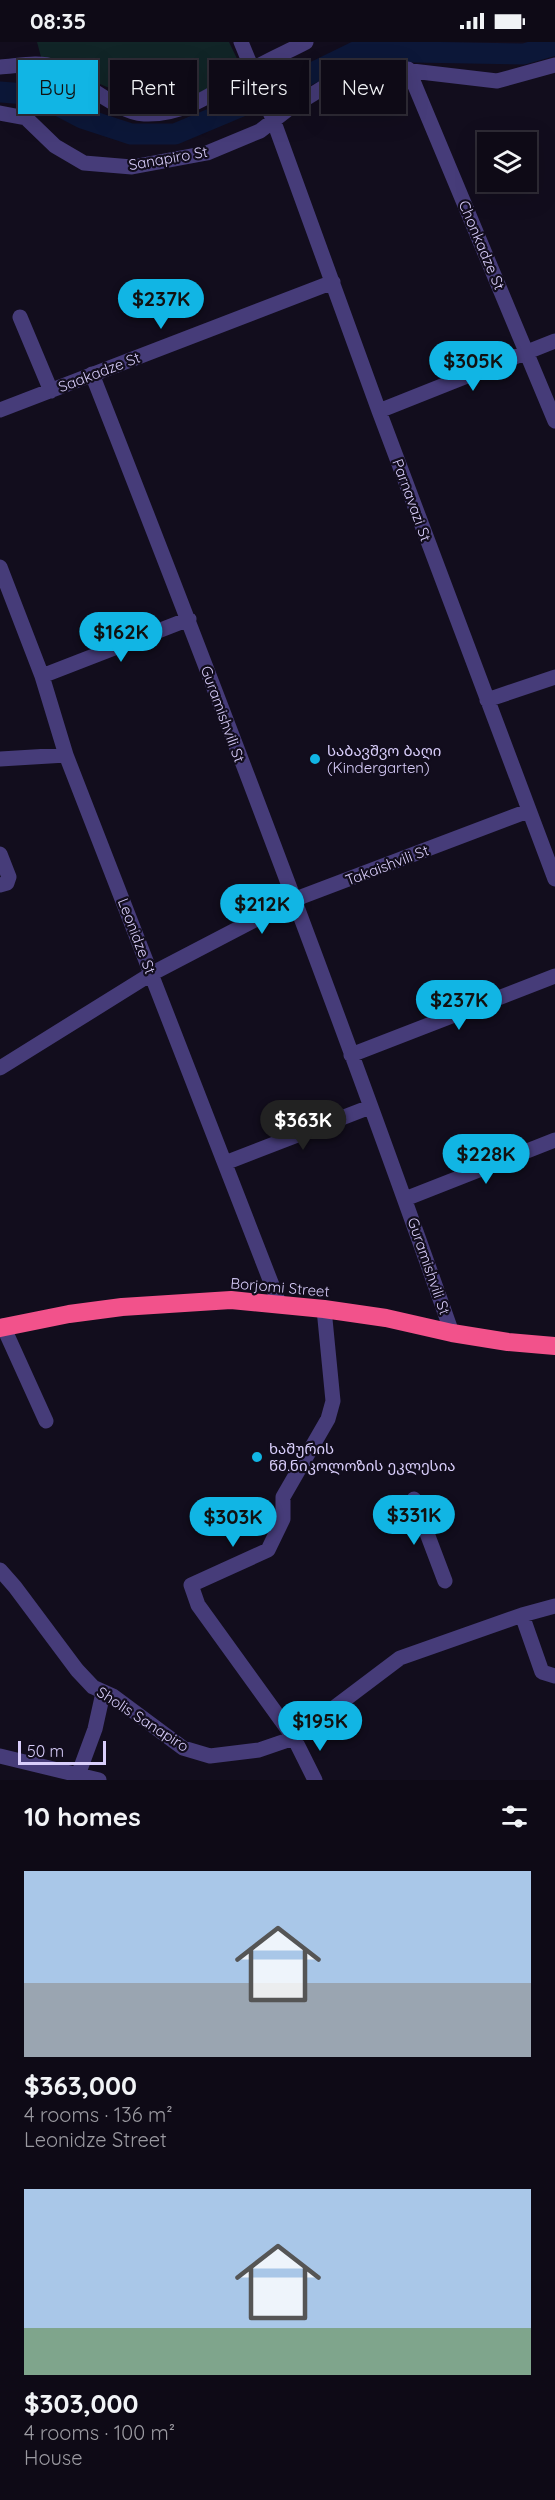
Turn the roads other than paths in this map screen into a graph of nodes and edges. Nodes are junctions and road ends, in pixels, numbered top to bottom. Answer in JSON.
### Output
{"nodes":[{"id":1,"x":241,"y":42,"type":"edge"},
{"id":2,"x":306,"y":42,"type":"edge"},
{"id":3,"x":249,"y":60,"type":"edge"},
{"id":4,"x":278,"y":60,"type":"edge"},
{"id":5,"x":555,"y":65,"type":"edge"},
{"id":6,"x":0,"y":67,"type":"edge"},
{"id":7,"x":408,"y":69,"type":"junction"},
{"id":8,"x":209,"y":98,"type":"edge"},
{"id":9,"x":0,"y":113,"type":"edge"},
{"id":10,"x":270,"y":114,"type":"edge"},
{"id":11,"x":273,"y":121,"type":"junction"},
{"id":12,"x":333,"y":282,"type":"junction"},
{"id":13,"x":21,"y":317,"type":"dead end"},
{"id":14,"x":555,"y":341,"type":"edge"},
{"id":15,"x":528,"y":353,"type":"junction"},
{"id":16,"x":92,"y":374,"type":"junction"},
{"id":17,"x":51,"y":391,"type":"junction"},
{"id":18,"x":0,"y":410,"type":"edge"},
{"id":19,"x":379,"y":411,"type":"junction"},
{"id":20,"x":555,"y":421,"type":"edge"},
{"id":21,"x":0,"y":567,"type":"edge"},
{"id":22,"x":189,"y":620,"type":"junction"},
{"id":23,"x":42,"y":676,"type":"junction"},
{"id":24,"x":555,"y":677,"type":"edge"},
{"id":25,"x":487,"y":700,"type":"junction"},
{"id":26,"x":66,"y":755,"type":"junction"},
{"id":27,"x":0,"y":759,"type":"edge"},
{"id":28,"x":528,"y":811,"type":"junction"},
{"id":29,"x":0,"y":854,"type":"edge"},
{"id":30,"x":555,"y":879,"type":"edge"},
{"id":31,"x":0,"y":885,"type":"edge"},
{"id":32,"x":294,"y":900,"type":"junction"},
{"id":33,"x":151,"y":974,"type":"junction"},
{"id":34,"x":555,"y":976,"type":"edge"},
{"id":35,"x":351,"y":1055,"type":"junction"},
{"id":36,"x":0,"y":1068,"type":"edge"},
{"id":37,"x":370,"y":1107,"type":"junction"},
{"id":38,"x":555,"y":1140,"type":"edge"},
{"id":39,"x":225,"y":1163,"type":"junction"},
{"id":40,"x":405,"y":1199,"type":"junction"},
{"id":41,"x":279,"y":1303,"type":"junction"},
{"id":42,"x":324,"y":1309,"type":"junction"},
{"id":43,"x":2,"y":1327,"type":"edge"},
{"id":44,"x":452,"y":1333,"type":"junction"},
{"id":45,"x":555,"y":1346,"type":"edge"},
{"id":46,"x":46,"y":1420,"type":"dead end"},
{"id":47,"x":414,"y":1499,"type":"dead end"},
{"id":48,"x":0,"y":1570,"type":"edge"},
{"id":49,"x":444,"y":1581,"type":"dead end"},
{"id":50,"x":555,"y":1606,"type":"edge"},
{"id":51,"x":522,"y":1615,"type":"junction"},
{"id":52,"x":555,"y":1676,"type":"edge"},
{"id":53,"x":103,"y":1693,"type":"junction"},
{"id":54,"x":294,"y":1738,"type":"junction"},
{"id":55,"x":0,"y":1756,"type":"edge"},
{"id":56,"x":78,"y":1775,"type":"junction"},
{"id":57,"x":99,"y":1780,"type":"edge"},
{"id":58,"x":315,"y":1780,"type":"edge"}],
"edges":[{"from":1,"to":3,"type":"street"},
{"from":2,"to":4,"type":"street"},
{"from":5,"to":7,"type":"street","name":"Sanapiro St"},
{"from":6,"to":8,"type":"street"},
{"from":7,"to":11,"type":"street","name":"Sanapiro St"},
{"from":7,"to":15,"type":"street","name":"Chonkadze St"},
{"from":9,"to":11,"type":"street","name":"Sanapiro St"},
{"from":10,"to":11,"type":"street","name":"Parnavazi St"},
{"from":11,"to":12,"type":"street","name":"Parnavazi St"},
{"from":12,"to":16,"type":"street","name":"Saakadze St"},
{"from":12,"to":19,"type":"street","name":"Parnavazi St"},
{"from":13,"to":17,"type":"street"},
{"from":14,"to":15,"type":"street"},
{"from":15,"to":19,"type":"street"},
{"from":15,"to":20,"type":"street","name":"Chonkadze St"},
{"from":16,"to":17,"type":"street","name":"Saakadze St"},
{"from":16,"to":22,"type":"street","name":"Guramishvili St"},
{"from":17,"to":18,"type":"street","name":"Saakadze St"},
{"from":19,"to":25,"type":"street","name":"Parnavazi St"},
{"from":21,"to":23,"type":"street","name":"Leonidze St"},
{"from":22,"to":23,"type":"street"},
{"from":22,"to":32,"type":"street","name":"Guramishvili St"},
{"from":23,"to":26,"type":"street","name":"Leonidze St"},
{"from":24,"to":25,"type":"street"},
{"from":25,"to":28,"type":"street","name":"Parnavazi St"},
{"from":26,"to":27,"type":"street"},
{"from":26,"to":33,"type":"street","name":"Leonidze St"},
{"from":28,"to":30,"type":"street","name":"Parnavazi St"},
{"from":28,"to":32,"type":"street","name":"Takaishvili St"},
{"from":29,"to":31,"type":"street"},
{"from":32,"to":33,"type":"street","name":"Takaishvili St"},
{"from":32,"to":35,"type":"street","name":"Guramishvili St"},
{"from":33,"to":36,"type":"street","name":"Takaishvili St"},
{"from":33,"to":39,"type":"street","name":"Leonidze St"},
{"from":34,"to":35,"type":"street"},
{"from":35,"to":37,"type":"street","name":"Guramishvili St"},
{"from":37,"to":39,"type":"street"},
{"from":37,"to":40,"type":"street","name":"Guramishvili St"},
{"from":38,"to":40,"type":"street","name":"Guramishvili St"},
{"from":39,"to":41,"type":"street","name":"Leonidze St"},
{"from":40,"to":44,"type":"street","name":"Guramishvili St"},
{"from":41,"to":42,"type":"highway","name":"Borjomi Street"},
{"from":41,"to":43,"type":"highway","name":"Borjomi Street"},
{"from":42,"to":44,"type":"highway","name":"Borjomi Street"},
{"from":42,"to":54,"type":"street"},
{"from":43,"to":46,"type":"street"},
{"from":44,"to":45,"type":"highway","name":"Borjomi Street"},
{"from":47,"to":49,"type":"street"},
{"from":48,"to":53,"type":"street","name":"Sholis Sanapiro"},
{"from":50,"to":51,"type":"street","name":"Sholis Sanapiro"},
{"from":51,"to":52,"type":"street"},
{"from":51,"to":54,"type":"street","name":"Sholis Sanapiro"},
{"from":53,"to":54,"type":"street","name":"Sholis Sanapiro"},
{"from":53,"to":56,"type":"street"},
{"from":54,"to":58,"type":"street"},
{"from":55,"to":56,"type":"street"},
{"from":56,"to":57,"type":"street"}]}
